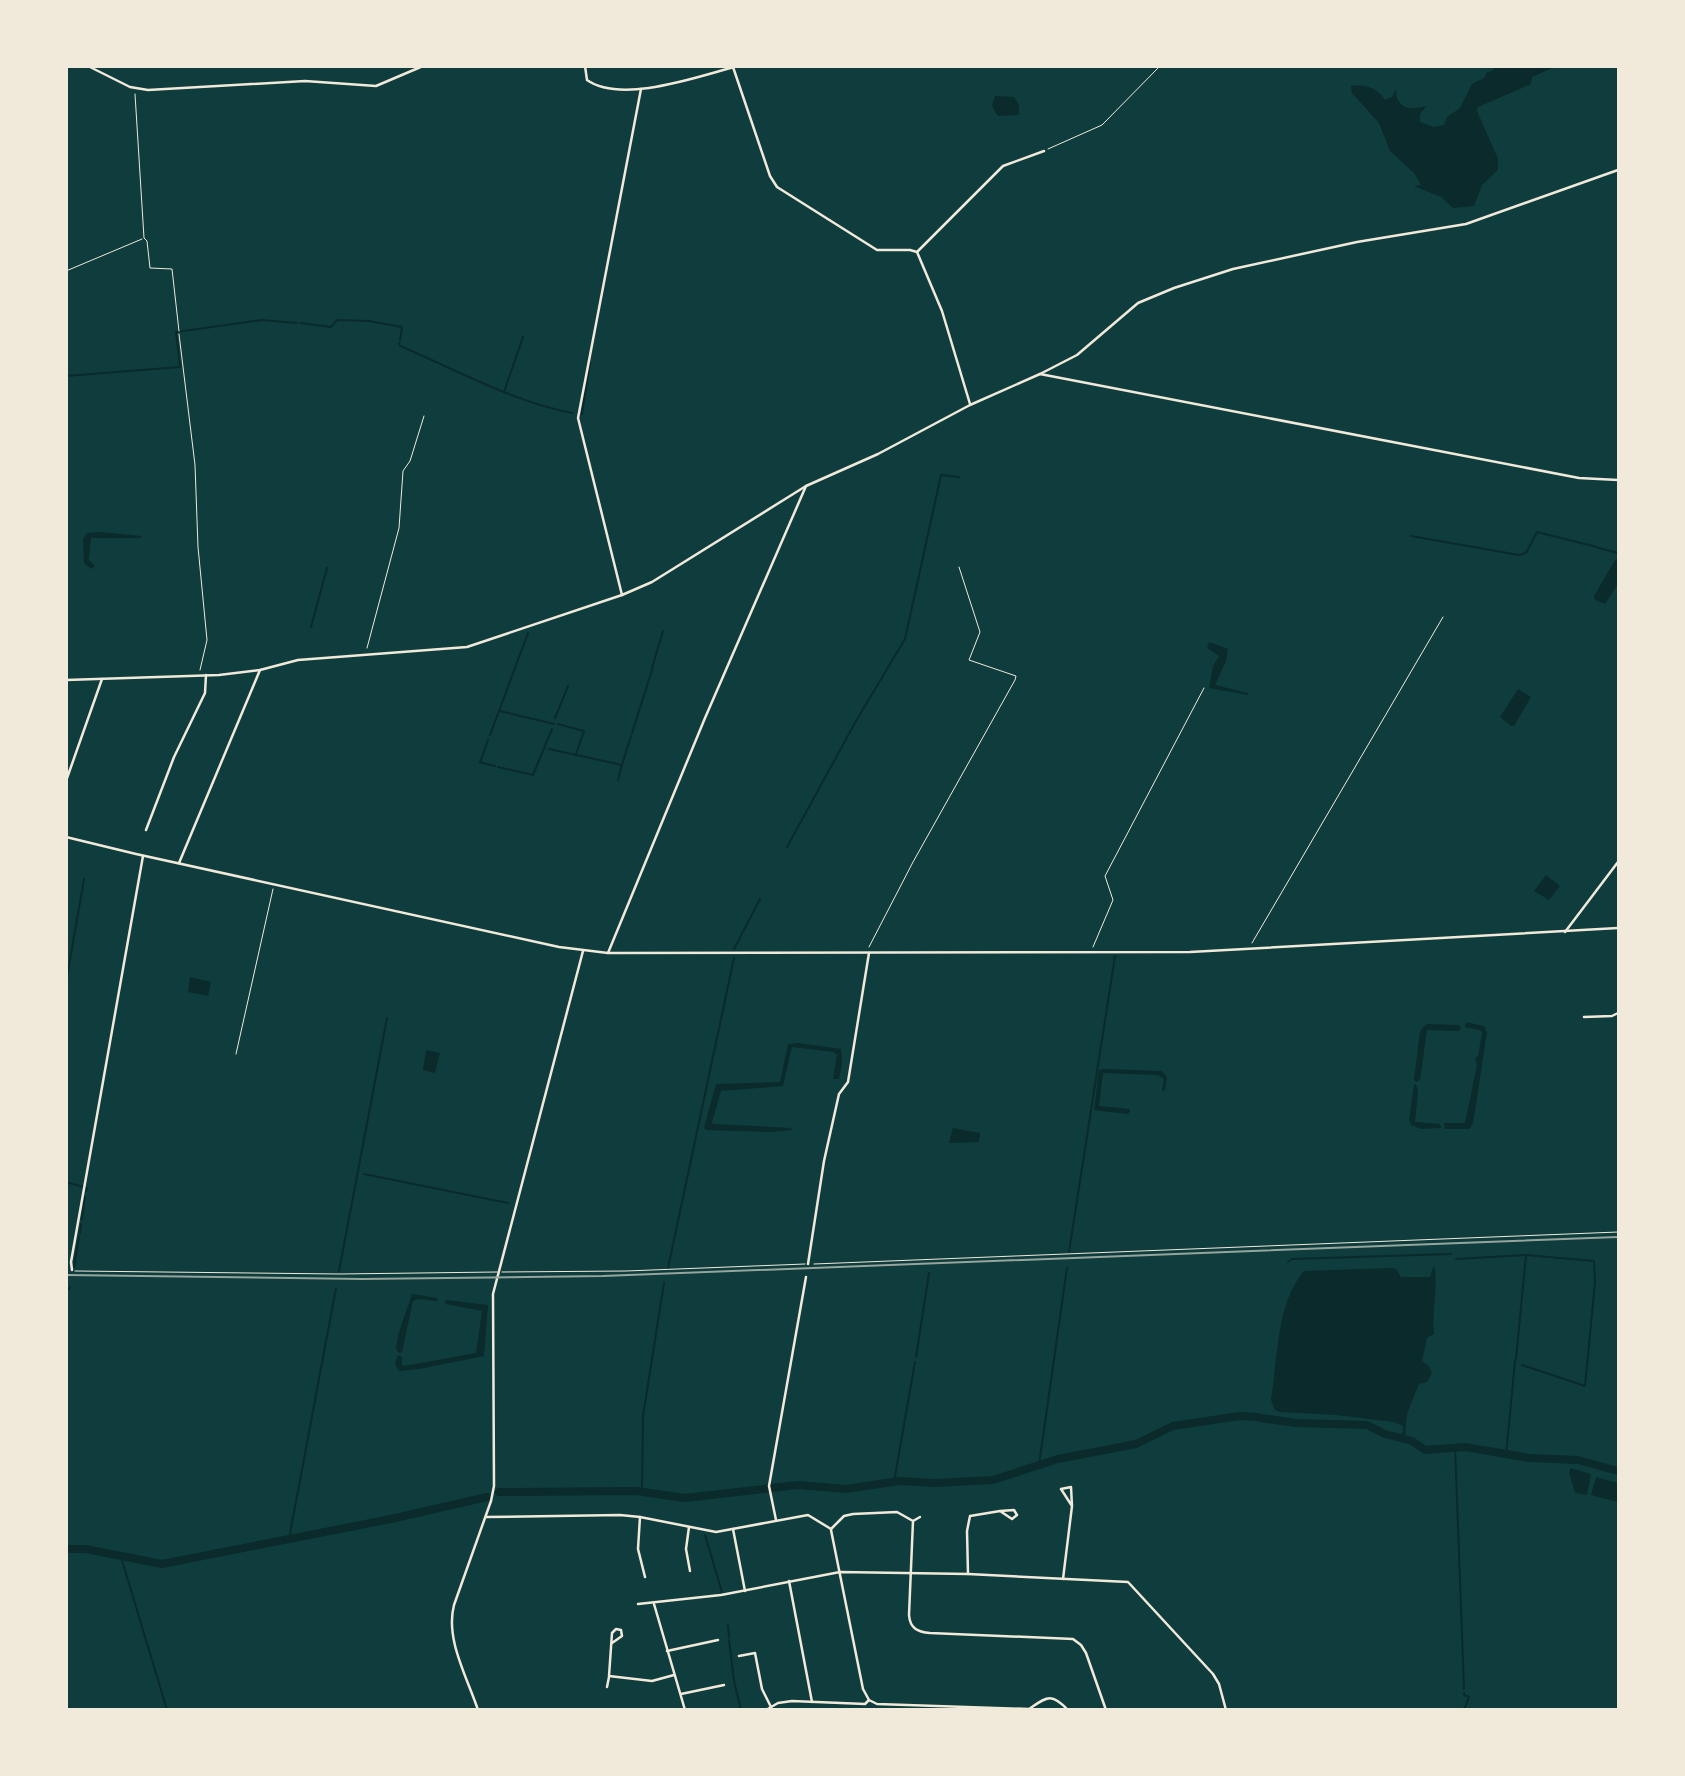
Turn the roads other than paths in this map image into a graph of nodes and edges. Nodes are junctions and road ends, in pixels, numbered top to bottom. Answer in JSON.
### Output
{"nodes":[{"id":1,"x":88,"y":66,"type":"edge"},
{"id":2,"x":423,"y":66,"type":"edge"},
{"id":3,"x":585,"y":66,"type":"edge"},
{"id":4,"x":733,"y":67,"type":"edge"},
{"id":5,"x":641,"y":89,"type":"junction"},
{"id":6,"x":1044,"y":151,"type":"road end"},
{"id":7,"x":1619,"y":170,"type":"edge"},
{"id":8,"x":917,"y":252,"type":"junction"},
{"id":9,"x":1041,"y":374,"type":"junction"},
{"id":10,"x":970,"y":405,"type":"junction"},
{"id":11,"x":1619,"y":480,"type":"edge"},
{"id":12,"x":806,"y":486,"type":"junction"},
{"id":13,"x":622,"y":595,"type":"junction"},
{"id":14,"x":260,"y":670,"type":"junction"},
{"id":15,"x":206,"y":675,"type":"junction"},
{"id":16,"x":102,"y":679,"type":"junction"},
{"id":17,"x":66,"y":680,"type":"edge"},
{"id":18,"x":66,"y":781,"type":"edge"},
{"id":19,"x":146,"y":830,"type":"dead end"},
{"id":20,"x":66,"y":837,"type":"edge"},
{"id":21,"x":143,"y":856,"type":"junction"},
{"id":22,"x":1619,"y":862,"type":"edge"},
{"id":23,"x":179,"y":863,"type":"junction"},
{"id":24,"x":1619,"y":928,"type":"edge"},
{"id":25,"x":1565,"y":932,"type":"junction"},
{"id":26,"x":583,"y":951,"type":"junction"},
{"id":27,"x":608,"y":953,"type":"junction"},
{"id":28,"x":869,"y":953,"type":"junction"},
{"id":29,"x":1619,"y":1013,"type":"edge"},
{"id":30,"x":1584,"y":1017,"type":"dead end"},
{"id":31,"x":808,"y":1264,"type":"joint"},
{"id":32,"x":72,"y":1270,"type":"joint"},
{"id":33,"x":498,"y":1272,"type":"junction"},
{"id":34,"x":806,"y":1277,"type":"dead end"},
{"id":35,"x":1072,"y":1506,"type":"junction"},
{"id":36,"x":1000,"y":1511,"type":"dead end"},
{"id":37,"x":486,"y":1517,"type":"junction"},
{"id":38,"x":640,"y":1517,"type":"junction"},
{"id":39,"x":920,"y":1517,"type":"dead end"},
{"id":40,"x":776,"y":1520,"type":"junction"},
{"id":41,"x":913,"y":1521,"type":"junction"},
{"id":42,"x":689,"y":1527,"type":"junction"},
{"id":43,"x":733,"y":1528,"type":"junction"},
{"id":44,"x":831,"y":1529,"type":"junction"},
{"id":45,"x":690,"y":1571,"type":"dead end"},
{"id":46,"x":840,"y":1572,"type":"junction"},
{"id":47,"x":911,"y":1573,"type":"junction"},
{"id":48,"x":968,"y":1574,"type":"junction"},
{"id":49,"x":645,"y":1577,"type":"dead end"},
{"id":50,"x":1063,"y":1578,"type":"junction"},
{"id":51,"x":789,"y":1581,"type":"junction"},
{"id":52,"x":745,"y":1591,"type":"junction"},
{"id":53,"x":638,"y":1604,"type":"dead end"},
{"id":54,"x":654,"y":1604,"type":"junction"},
{"id":55,"x":718,"y":1640,"type":"dead end"},
{"id":56,"x":612,"y":1643,"type":"dead end"},
{"id":57,"x":667,"y":1651,"type":"junction"},
{"id":58,"x":739,"y":1656,"type":"dead end"},
{"id":59,"x":674,"y":1675,"type":"junction"},
{"id":60,"x":609,"y":1676,"type":"junction"},
{"id":61,"x":724,"y":1685,"type":"dead end"},
{"id":62,"x":607,"y":1688,"type":"dead end"},
{"id":63,"x":681,"y":1695,"type":"junction"},
{"id":64,"x":869,"y":1700,"type":"junction"},
{"id":65,"x":812,"y":1702,"type":"junction"},
{"id":66,"x":771,"y":1707,"type":"junction"},
{"id":67,"x":1029,"y":1709,"type":"edge"},
{"id":68,"x":478,"y":1710,"type":"edge"},
{"id":69,"x":685,"y":1710,"type":"edge"},
{"id":70,"x":766,"y":1710,"type":"edge"},
{"id":71,"x":1068,"y":1710,"type":"edge"},
{"id":72,"x":1105,"y":1710,"type":"edge"},
{"id":73,"x":1226,"y":1710,"type":"edge"}],
"edges":[{"from":1,"to":2,"type":"street"},
{"from":3,"to":5,"type":"street"},
{"from":4,"to":5,"type":"street"},
{"from":4,"to":8,"type":"street"},
{"from":5,"to":13,"type":"street"},
{"from":6,"to":8,"type":"street"},
{"from":7,"to":9,"type":"street"},
{"from":8,"to":10,"type":"street"},
{"from":9,"to":10,"type":"street"},
{"from":9,"to":11,"type":"street"},
{"from":10,"to":12,"type":"street"},
{"from":12,"to":13,"type":"street"},
{"from":12,"to":27,"type":"street"},
{"from":13,"to":14,"type":"street"},
{"from":14,"to":15,"type":"street"},
{"from":14,"to":23,"type":"street"},
{"from":15,"to":16,"type":"street"},
{"from":15,"to":19,"type":"street"},
{"from":16,"to":17,"type":"street"},
{"from":16,"to":18,"type":"street"},
{"from":20,"to":21,"type":"street"},
{"from":21,"to":23,"type":"street"},
{"from":21,"to":32,"type":"street"},
{"from":22,"to":25,"type":"street"},
{"from":23,"to":26,"type":"street"},
{"from":24,"to":25,"type":"street"},
{"from":25,"to":28,"type":"street"},
{"from":26,"to":27,"type":"street"},
{"from":26,"to":33,"type":"street"},
{"from":27,"to":28,"type":"street"},
{"from":28,"to":31,"type":"street"},
{"from":29,"to":30,"type":"street"},
{"from":31,"to":33,"type":"lane"},
{"from":32,"to":33,"type":"lane"},
{"from":33,"to":37,"type":"street"},
{"from":34,"to":40,"type":"street"},
{"from":35,"to":35,"type":"street"},
{"from":35,"to":50,"type":"street"},
{"from":36,"to":48,"type":"street"},
{"from":37,"to":38,"type":"street"},
{"from":37,"to":68,"type":"street"},
{"from":38,"to":42,"type":"street"},
{"from":38,"to":49,"type":"street"},
{"from":39,"to":41,"type":"street"},
{"from":40,"to":43,"type":"street"},
{"from":40,"to":44,"type":"street"},
{"from":41,"to":44,"type":"street"},
{"from":41,"to":47,"type":"street"},
{"from":42,"to":43,"type":"street"},
{"from":42,"to":45,"type":"street"},
{"from":43,"to":52,"type":"street"},
{"from":44,"to":46,"type":"street"},
{"from":46,"to":47,"type":"street"},
{"from":46,"to":51,"type":"street"},
{"from":46,"to":64,"type":"street"},
{"from":47,"to":48,"type":"street"},
{"from":47,"to":72,"type":"street"},
{"from":48,"to":50,"type":"street"},
{"from":50,"to":73,"type":"street"},
{"from":51,"to":52,"type":"street"},
{"from":51,"to":65,"type":"street"},
{"from":52,"to":54,"type":"street"},
{"from":53,"to":54,"type":"street"},
{"from":54,"to":57,"type":"street"},
{"from":55,"to":57,"type":"street"},
{"from":56,"to":60,"type":"street"},
{"from":57,"to":59,"type":"street"},
{"from":58,"to":66,"type":"street"},
{"from":59,"to":60,"type":"street"},
{"from":59,"to":63,"type":"street"},
{"from":60,"to":62,"type":"street"},
{"from":61,"to":63,"type":"street"},
{"from":63,"to":69,"type":"street"},
{"from":64,"to":65,"type":"street"},
{"from":64,"to":67,"type":"street"},
{"from":65,"to":66,"type":"street"},
{"from":66,"to":70,"type":"street"},
{"from":67,"to":71,"type":"street"}]}
